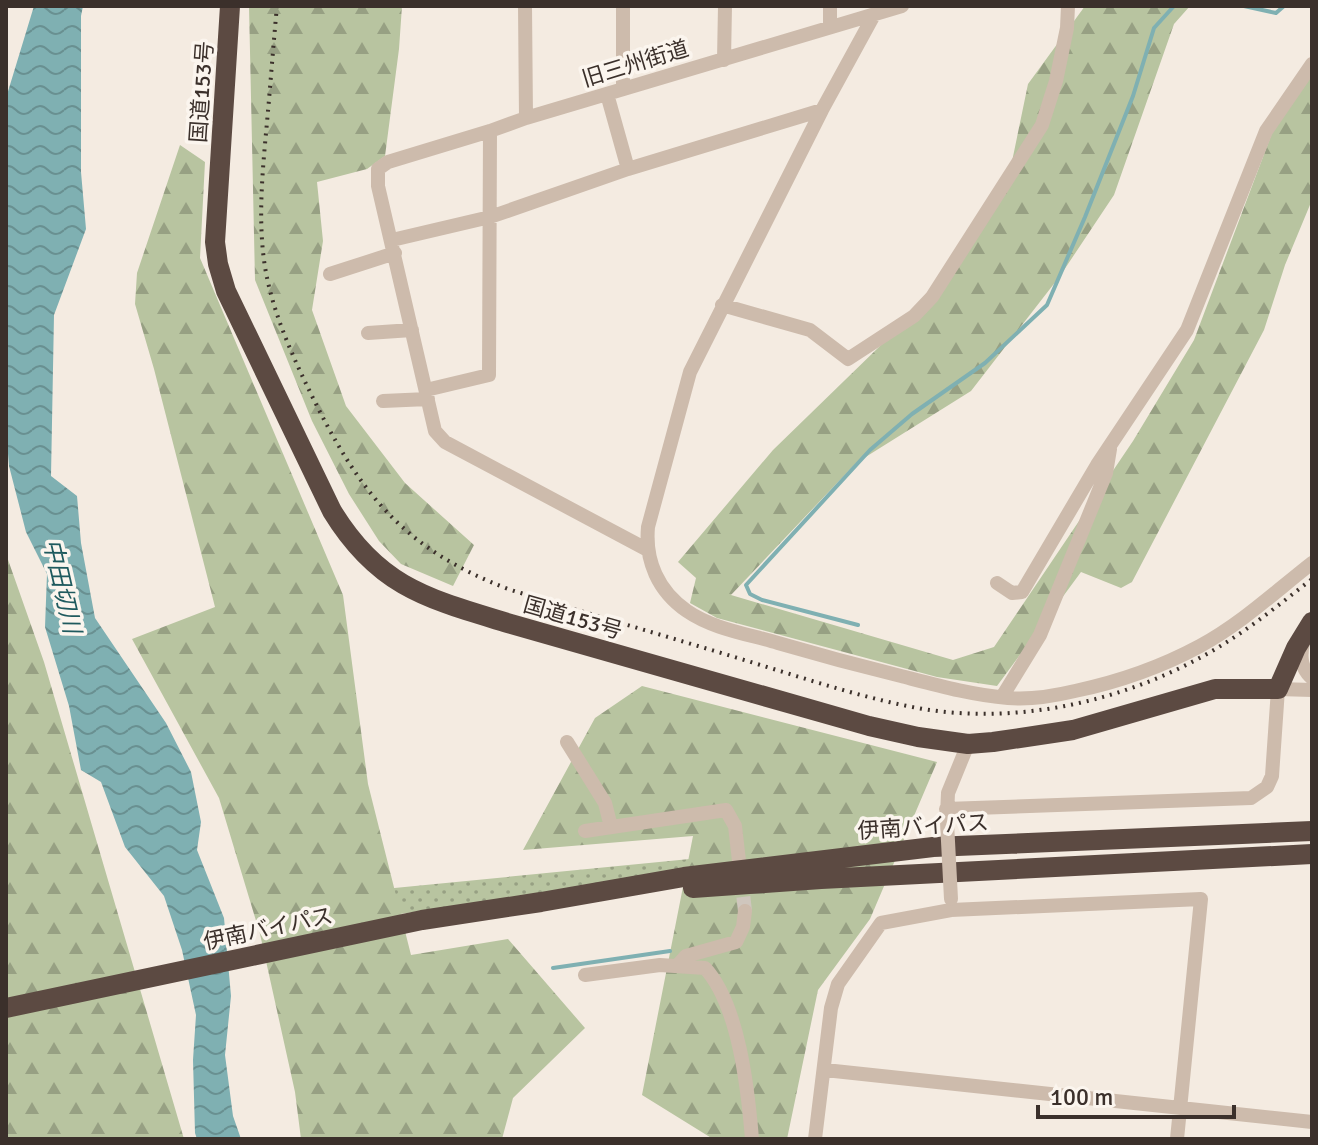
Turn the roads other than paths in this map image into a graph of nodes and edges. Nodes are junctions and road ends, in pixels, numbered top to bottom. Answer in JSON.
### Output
{"nodes":[{"id":1,"x":230,"y":6,"type":"edge"},
{"id":2,"x":525,"y":6,"type":"edge"},
{"id":3,"x":623,"y":6,"type":"edge"},
{"id":4,"x":725,"y":6,"type":"edge"},
{"id":5,"x":830,"y":6,"type":"edge"},
{"id":6,"x":902,"y":6,"type":"edge"},
{"id":7,"x":1068,"y":6,"type":"edge"},
{"id":8,"x":874,"y":15,"type":"junction"},
{"id":9,"x":830,"y":27,"type":"junction"},
{"id":10,"x":724,"y":60,"type":"junction"},
{"id":11,"x":1312,"y":64,"type":"edge"},
{"id":12,"x":623,"y":89,"type":"junction"},
{"id":13,"x":607,"y":94,"type":"junction"},
{"id":14,"x":822,"y":110,"type":"junction"},
{"id":15,"x":526,"y":118,"type":"junction"},
{"id":16,"x":490,"y":131,"type":"junction"},
{"id":17,"x":628,"y":169,"type":"junction"},
{"id":18,"x":490,"y":217,"type":"junction"},
{"id":19,"x":393,"y":247,"type":"junction"},
{"id":20,"x":330,"y":274,"type":"dead end"},
{"id":21,"x":722,"y":305,"type":"junction"},
{"id":22,"x":412,"y":330,"type":"junction"},
{"id":23,"x":368,"y":333,"type":"dead end"},
{"id":24,"x":427,"y":395,"type":"junction"},
{"id":25,"x":383,"y":401,"type":"dead end"},
{"id":26,"x":1110,"y":447,"type":"junction"},
{"id":27,"x":646,"y":549,"type":"junction"},
{"id":28,"x":1312,"y":563,"type":"edge"},
{"id":29,"x":997,"y":583,"type":"dead end"},
{"id":30,"x":1308,"y":626,"type":"edge"},
{"id":31,"x":1312,"y":678,"type":"edge"},
{"id":32,"x":1278,"y":689,"type":"junction"},
{"id":33,"x":1312,"y":690,"type":"edge"},
{"id":34,"x":1002,"y":697,"type":"junction"},
{"id":35,"x":567,"y":742,"type":"dead end"},
{"id":36,"x":968,"y":744,"type":"junction"},
{"id":37,"x":947,"y":816,"type":"junction"},
{"id":38,"x":611,"y":827,"type":"junction"},
{"id":39,"x":585,"y":831,"type":"dead end"},
{"id":40,"x":1312,"y":831,"type":"edge"},
{"id":41,"x":1312,"y":854,"type":"edge"},
{"id":42,"x":739,"y":861,"type":"tunnel mouth"},
{"id":43,"x":541,"y":902,"type":"junction"},
{"id":44,"x":951,"y":905,"type":"junction"},
{"id":45,"x":745,"y":911,"type":"tunnel mouth"},
{"id":46,"x":678,"y":965,"type":"junction"},
{"id":47,"x":585,"y":975,"type":"dead end"},
{"id":48,"x":6,"y":1008,"type":"edge"},
{"id":49,"x":825,"y":1070,"type":"junction"},
{"id":50,"x":1181,"y":1110,"type":"junction"},
{"id":51,"x":1312,"y":1122,"type":"edge"},
{"id":52,"x":752,"y":1139,"type":"edge"},
{"id":53,"x":815,"y":1139,"type":"edge"},
{"id":54,"x":1177,"y":1139,"type":"edge"}],
"edges":[{"from":1,"to":36,"type":"highway","name":"国道153号"},
{"from":2,"to":15,"type":"street"},
{"from":3,"to":12,"type":"street"},
{"from":4,"to":10,"type":"street"},
{"from":5,"to":9,"type":"street"},
{"from":6,"to":8,"type":"street","name":"旧三州街道"},
{"from":7,"to":21,"type":"street"},
{"from":8,"to":9,"type":"street","name":"旧三州街道"},
{"from":8,"to":14,"type":"street"},
{"from":9,"to":10,"type":"street","name":"旧三州街道"},
{"from":10,"to":12,"type":"street","name":"旧三州街道"},
{"from":11,"to":26,"type":"street"},
{"from":12,"to":13,"type":"street","name":"旧三州街道"},
{"from":13,"to":15,"type":"street","name":"旧三州街道"},
{"from":13,"to":17,"type":"street"},
{"from":14,"to":17,"type":"street"},
{"from":14,"to":21,"type":"street"},
{"from":15,"to":16,"type":"street","name":"旧三州街道"},
{"from":16,"to":18,"type":"street"},
{"from":16,"to":19,"type":"street","name":"旧三州街道"},
{"from":17,"to":18,"type":"street"},
{"from":18,"to":19,"type":"street"},
{"from":18,"to":24,"type":"street"},
{"from":19,"to":20,"type":"street"},
{"from":19,"to":22,"type":"street"},
{"from":21,"to":27,"type":"street"},
{"from":22,"to":23,"type":"street"},
{"from":22,"to":24,"type":"street"},
{"from":24,"to":25,"type":"street"},
{"from":24,"to":27,"type":"street"},
{"from":26,"to":29,"type":"street"},
{"from":26,"to":34,"type":"street"},
{"from":27,"to":34,"type":"street"},
{"from":28,"to":34,"type":"street"},
{"from":30,"to":31,"type":"street"},
{"from":30,"to":32,"type":"highway"},
{"from":32,"to":33,"type":"street"},
{"from":32,"to":36,"type":"highway","name":"国道153号"},
{"from":32,"to":37,"type":"street"},
{"from":35,"to":38,"type":"street"},
{"from":36,"to":37,"type":"street"},
{"from":37,"to":44,"type":"street","bridge":true},
{"from":38,"to":39,"type":"street"},
{"from":38,"to":42,"type":"street"},
{"from":40,"to":43,"type":"highway","name":"伊南バイパス"},
{"from":41,"to":43,"type":"highway","name":"伊南バイパス"},
{"from":43,"to":48,"type":"highway","name":"伊南バイパス"},
{"from":44,"to":49,"type":"street"},
{"from":44,"to":50,"type":"street"},
{"from":45,"to":46,"type":"street"},
{"from":46,"to":47,"type":"street"},
{"from":46,"to":52,"type":"street"},
{"from":49,"to":50,"type":"street"},
{"from":49,"to":53,"type":"street"},
{"from":50,"to":51,"type":"street"},
{"from":50,"to":54,"type":"street"}]}
